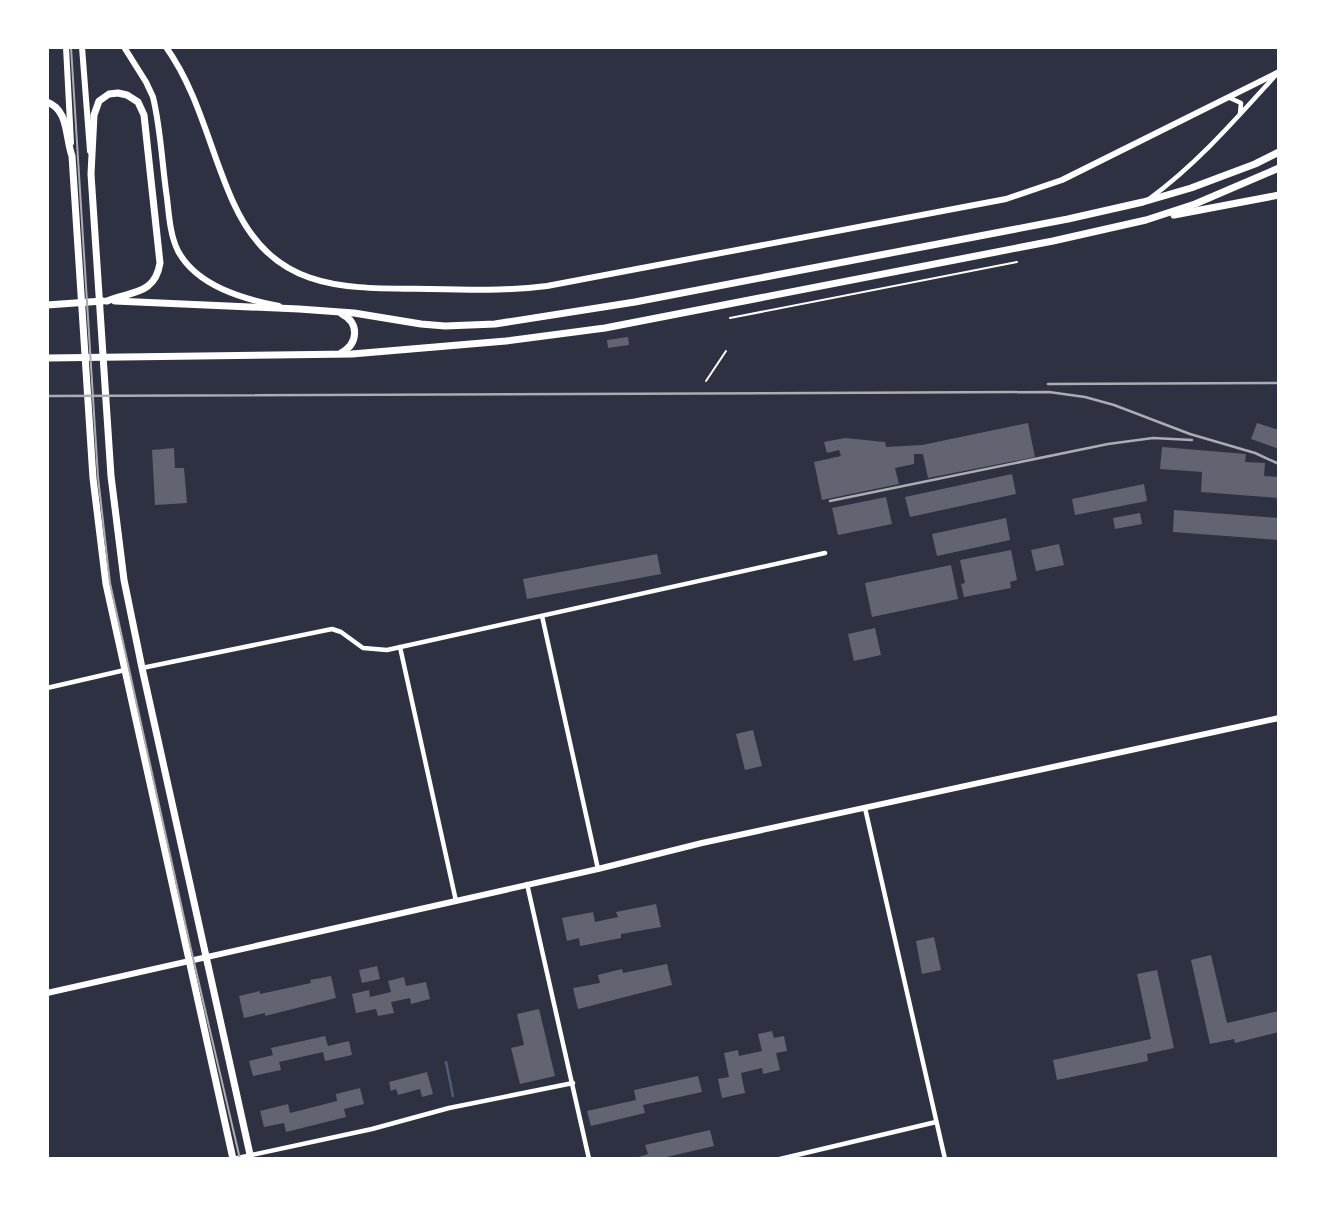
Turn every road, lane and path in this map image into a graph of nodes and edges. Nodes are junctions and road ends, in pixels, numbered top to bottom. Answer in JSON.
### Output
{"nodes":[{"id":1,"x":66,"y":47,"type":"edge"},
{"id":2,"x":82,"y":47,"type":"edge"},
{"id":3,"x":124,"y":47,"type":"edge"},
{"id":4,"x":166,"y":47,"type":"edge"},
{"id":5,"x":1278,"y":72,"type":"edge"},
{"id":6,"x":1230,"y":98,"type":"junction"},
{"id":7,"x":47,"y":102,"type":"edge"},
{"id":8,"x":1239,"y":116,"type":"junction"},
{"id":9,"x":1279,"y":152,"type":"edge"},
{"id":10,"x":72,"y":156,"type":"junction"},
{"id":11,"x":1279,"y":168,"type":"edge"},
{"id":12,"x":91,"y":175,"type":"junction"},
{"id":13,"x":1279,"y":195,"type":"edge"},
{"id":14,"x":1143,"y":202,"type":"junction"},
{"id":15,"x":1146,"y":220,"type":"junction"},
{"id":16,"x":1017,"y":262,"type":"dead end"},
{"id":17,"x":47,"y":299,"type":"edge"},
{"id":18,"x":107,"y":301,"type":"junction"},
{"id":19,"x":71,"y":304,"type":"junction"},
{"id":20,"x":47,"y":305,"type":"edge"},
{"id":21,"x":299,"y":309,"type":"junction"},
{"id":22,"x":333,"y":312,"type":"junction"},
{"id":23,"x":730,"y":318,"type":"dead end"},
{"id":24,"x":726,"y":351,"type":"dead end"},
{"id":25,"x":333,"y":355,"type":"junction"},
{"id":26,"x":47,"y":358,"type":"edge"},
{"id":27,"x":706,"y":381,"type":"dead end"},
{"id":28,"x":825,"y":552,"type":"dead end"},
{"id":29,"x":542,"y":616,"type":"junction"},
{"id":30,"x":400,"y":647,"type":"junction"},
{"id":31,"x":142,"y":668,"type":"junction"},
{"id":32,"x":125,"y":670,"type":"junction"},
{"id":33,"x":47,"y":688,"type":"edge"},
{"id":34,"x":1279,"y":718,"type":"edge"},
{"id":35,"x":864,"y":807,"type":"junction"},
{"id":36,"x":598,"y":869,"type":"junction"},
{"id":37,"x":527,"y":884,"type":"junction"},
{"id":38,"x":456,"y":901,"type":"junction"},
{"id":39,"x":205,"y":957,"type":"junction"},
{"id":40,"x":188,"y":961,"type":"junction"},
{"id":41,"x":47,"y":993,"type":"edge"},
{"id":42,"x":573,"y":1083,"type":"junction"},
{"id":43,"x":936,"y":1122,"type":"junction"},
{"id":44,"x":250,"y":1157,"type":"edge"},
{"id":45,"x":233,"y":1159,"type":"edge"},
{"id":46,"x":589,"y":1159,"type":"edge"},
{"id":47,"x":780,"y":1159,"type":"edge"},
{"id":48,"x":945,"y":1159,"type":"edge"}],
"edges":[{"from":1,"to":10,"type":"main road"},
{"from":2,"to":12,"type":"main road"},
{"from":3,"to":21,"type":"main road"},
{"from":4,"to":6,"type":"main road"},
{"from":5,"to":6,"type":"main road"},
{"from":5,"to":8,"type":"street"},
{"from":6,"to":8,"type":"street"},
{"from":7,"to":10,"type":"main road"},
{"from":8,"to":14,"type":"street"},
{"from":9,"to":14,"type":"main road"},
{"from":10,"to":32,"type":"main road"},
{"from":11,"to":15,"type":"main road"},
{"from":12,"to":18,"type":"main road"},
{"from":12,"to":31,"type":"main road"},
{"from":13,"to":15,"type":"main road"},
{"from":14,"to":22,"type":"main road"},
{"from":15,"to":25,"type":"main road"},
{"from":16,"to":23,"type":"path"},
{"from":17,"to":19,"type":"main road"},
{"from":18,"to":19,"type":"main road"},
{"from":18,"to":21,"type":"main road"},
{"from":19,"to":20,"type":"main road"},
{"from":21,"to":22,"type":"main road"},
{"from":22,"to":25,"type":"main road"},
{"from":24,"to":27,"type":"path"},
{"from":25,"to":26,"type":"main road"},
{"from":28,"to":29,"type":"street"},
{"from":29,"to":30,"type":"street"},
{"from":29,"to":36,"type":"street"},
{"from":30,"to":31,"type":"street"},
{"from":30,"to":38,"type":"street"},
{"from":31,"to":39,"type":"main road"},
{"from":32,"to":33,"type":"street"},
{"from":32,"to":40,"type":"main road"},
{"from":34,"to":35,"type":"main road"},
{"from":35,"to":36,"type":"main road"},
{"from":35,"to":43,"type":"street"},
{"from":36,"to":37,"type":"main road"},
{"from":37,"to":38,"type":"main road"},
{"from":37,"to":42,"type":"street"},
{"from":38,"to":39,"type":"main road"},
{"from":39,"to":40,"type":"main road"},
{"from":39,"to":44,"type":"main road"},
{"from":40,"to":41,"type":"main road"},
{"from":40,"to":45,"type":"main road"},
{"from":42,"to":44,"type":"street"},
{"from":42,"to":46,"type":"street"},
{"from":43,"to":47,"type":"street"},
{"from":43,"to":48,"type":"street"},
{"from":44,"to":45,"type":"street"}]}
